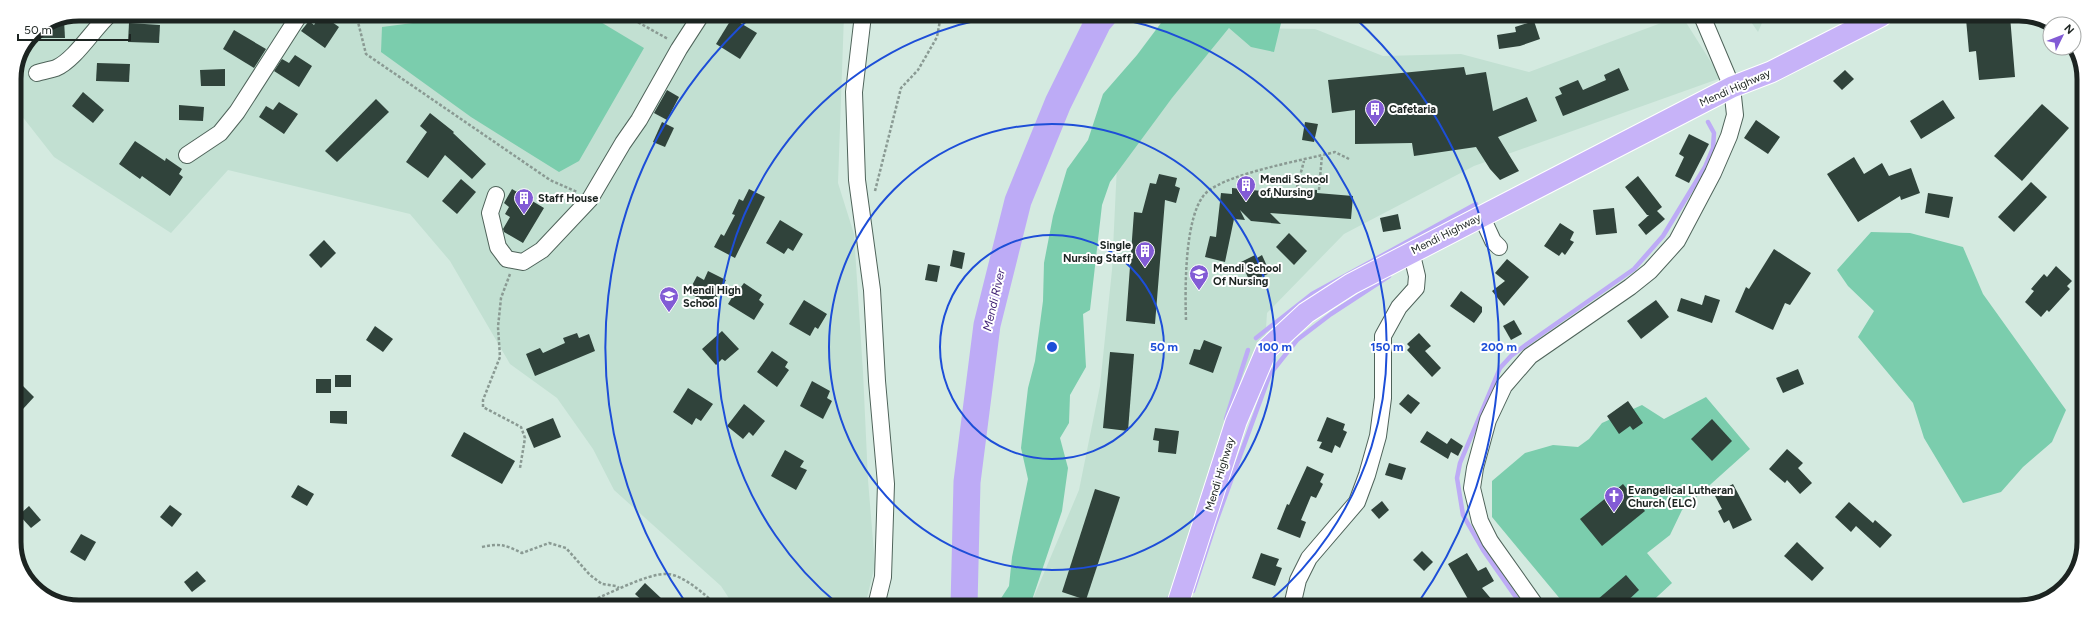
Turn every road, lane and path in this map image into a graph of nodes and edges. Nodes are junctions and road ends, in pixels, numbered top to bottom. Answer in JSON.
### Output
{"nodes":[{"id":1,"x":103,"y":21,"type":"edge"},
{"id":2,"x":296,"y":21,"type":"edge"},
{"id":3,"x":358,"y":21,"type":"edge"},
{"id":4,"x":635,"y":21,"type":"edge"},
{"id":5,"x":697,"y":21,"type":"edge"},
{"id":6,"x":862,"y":21,"type":"edge"},
{"id":7,"x":940,"y":21,"type":"edge"},
{"id":8,"x":1704,"y":21,"type":"edge"},
{"id":9,"x":1871,"y":21,"type":"edge"},
{"id":10,"x":681,"y":45,"type":"junction"},
{"id":11,"x":38,"y":73,"type":"dead end"},
{"id":12,"x":1732,"y":87,"type":"junction"},
{"id":13,"x":187,"y":155,"type":"dead end"},
{"id":14,"x":1322,"y":156,"type":"junction"},
{"id":15,"x":1349,"y":159,"type":"dead end"},
{"id":16,"x":1304,"y":160,"type":"junction"},
{"id":17,"x":1297,"y":187,"type":"dead end"},
{"id":18,"x":1319,"y":190,"type":"dead end"},
{"id":19,"x":496,"y":195,"type":"dead end"},
{"id":20,"x":874,"y":195,"type":"dead end"},
{"id":21,"x":590,"y":199,"type":"junction"},
{"id":22,"x":1480,"y":215,"type":"junction"},
{"id":23,"x":1499,"y":247,"type":"dead end"},
{"id":24,"x":1411,"y":251,"type":"junction"},
{"id":25,"x":515,"y":260,"type":"junction"},
{"id":26,"x":1186,"y":320,"type":"dead end"},
{"id":27,"x":520,"y":468,"type":"dead end"},
{"id":28,"x":482,"y":547,"type":"dead end"},
{"id":29,"x":619,"y":588,"type":"junction"},
{"id":30,"x":597,"y":600,"type":"edge"},
{"id":31,"x":711,"y":600,"type":"edge"},
{"id":32,"x":877,"y":600,"type":"edge"},
{"id":33,"x":1180,"y":600,"type":"edge"},
{"id":34,"x":1293,"y":600,"type":"edge"},
{"id":35,"x":1532,"y":600,"type":"edge"}],
"edges":[{"from":1,"to":11,"type":"street"},
{"from":2,"to":13,"type":"street"},
{"from":3,"to":21,"type":"path"},
{"from":4,"to":10,"type":"path"},
{"from":5,"to":10,"type":"street"},
{"from":6,"to":32,"type":"street"},
{"from":7,"to":20,"type":"path"},
{"from":8,"to":12,"type":"street"},
{"from":9,"to":12,"type":"main road","name":"Mendi Highway"},
{"from":10,"to":21,"type":"street"},
{"from":12,"to":22,"type":"main road","name":"Mendi Highway"},
{"from":12,"to":35,"type":"street"},
{"from":14,"to":15,"type":"path"},
{"from":14,"to":16,"type":"path"},
{"from":14,"to":18,"type":"path"},
{"from":16,"to":17,"type":"path"},
{"from":16,"to":26,"type":"path"},
{"from":19,"to":25,"type":"street"},
{"from":21,"to":25,"type":"street"},
{"from":22,"to":23,"type":"street"},
{"from":22,"to":24,"type":"main road","name":"Mendi Highway"},
{"from":24,"to":33,"type":"main road","name":"Mendi Highway"},
{"from":24,"to":34,"type":"street"},
{"from":25,"to":27,"type":"path"},
{"from":28,"to":29,"type":"path"},
{"from":29,"to":30,"type":"path"},
{"from":29,"to":31,"type":"path"}]}
